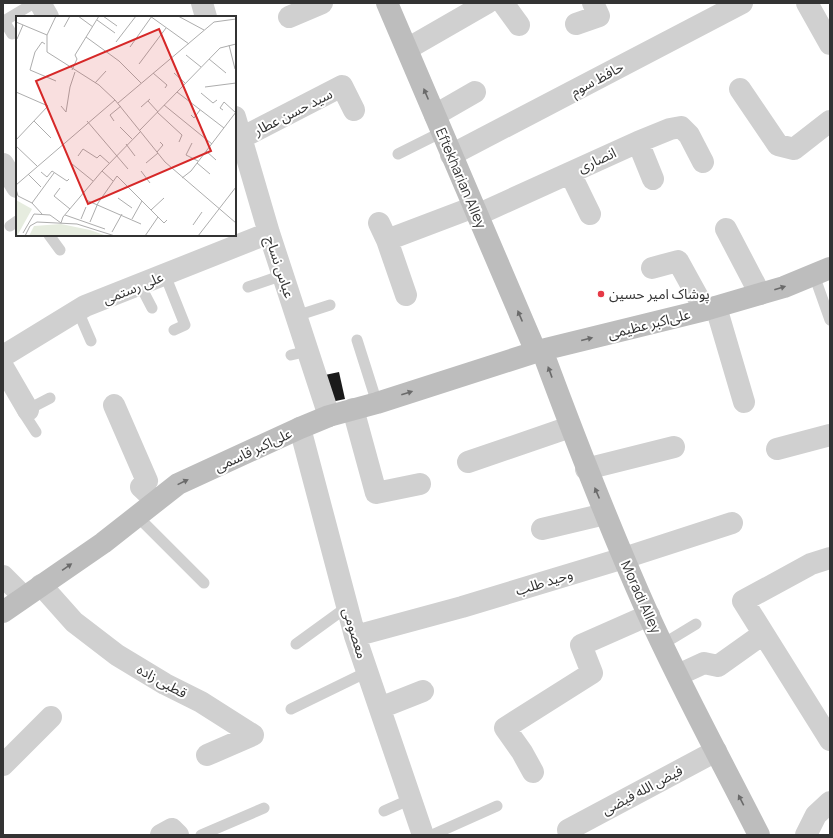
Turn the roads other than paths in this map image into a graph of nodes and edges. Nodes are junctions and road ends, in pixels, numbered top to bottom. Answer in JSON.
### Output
{"nodes":[{"id":1,"x":34,"y":3,"type":"edge"},
{"id":2,"x":40,"y":3,"type":"edge"},
{"id":3,"x":202,"y":3,"type":"edge"},
{"id":4,"x":322,"y":3,"type":"edge"},
{"id":5,"x":387,"y":3,"type":"edge"},
{"id":6,"x":487,"y":3,"type":"edge"},
{"id":7,"x":503,"y":3,"type":"edge"},
{"id":8,"x":593,"y":3,"type":"edge"},
{"id":9,"x":742,"y":3,"type":"edge"},
{"id":10,"x":807,"y":3,"type":"edge"},
{"id":11,"x":47,"y":16,"type":"edge"},
{"id":12,"x":206,"y":16,"type":"edge"},
{"id":13,"x":289,"y":17,"type":"dead end"},
{"id":14,"x":576,"y":24,"type":"dead end"},
{"id":15,"x":519,"y":25,"type":"dead end"},
{"id":16,"x":827,"y":32,"type":"edge"},
{"id":17,"x":12,"y":34,"type":"dead end"},
{"id":18,"x":406,"y":49,"type":"junction"},
{"id":19,"x":740,"y":88,"type":"dead end"},
{"id":20,"x":475,"y":92,"type":"dead end"},
{"id":21,"x":354,"y":110,"type":"dead end"},
{"id":22,"x":830,"y":121,"type":"edge"},
{"id":23,"x":236,"y":122,"type":"edge"},
{"id":24,"x":438,"y":123,"type":"junction"},
{"id":25,"x":638,"y":142,"type":"junction"},
{"id":26,"x":241,"y":150,"type":"edge"},
{"id":27,"x":398,"y":154,"type":"dead end"},
{"id":28,"x":452,"y":155,"type":"junction"},
{"id":29,"x":702,"y":162,"type":"dead end"},
{"id":30,"x":3,"y":164,"type":"edge"},
{"id":31,"x":570,"y":173,"type":"junction"},
{"id":32,"x":653,"y":179,"type":"dead end"},
{"id":33,"x":16,"y":185,"type":"edge"},
{"id":34,"x":476,"y":211,"type":"junction"},
{"id":35,"x":590,"y":214,"type":"dead end"},
{"id":36,"x":726,"y":229,"type":"dead end"},
{"id":37,"x":269,"y":233,"type":"junction"},
{"id":38,"x":50,"y":236,"type":"edge"},
{"id":39,"x":60,"y":250,"type":"dead end"},
{"id":40,"x":652,"y":268,"type":"dead end"},
{"id":41,"x":822,"y":271,"type":"edge"},
{"id":42,"x":165,"y":275,"type":"junction"},
{"id":43,"x":283,"y":275,"type":"junction"},
{"id":44,"x":140,"y":285,"type":"junction"},
{"id":45,"x":248,"y":287,"type":"dead end"},
{"id":46,"x":760,"y":294,"type":"junction"},
{"id":47,"x":406,"y":295,"type":"dead end"},
{"id":48,"x":330,"y":305,"type":"dead end"},
{"id":49,"x":152,"y":308,"type":"dead end"},
{"id":50,"x":711,"y":308,"type":"junction"},
{"id":51,"x":78,"y":311,"type":"junction"},
{"id":52,"x":296,"y":316,"type":"junction"},
{"id":53,"x":830,"y":320,"type":"edge"},
{"id":54,"x":174,"y":330,"type":"dead end"},
{"id":55,"x":357,"y":340,"type":"dead end"},
{"id":56,"x":90,"y":341,"type":"dead end"},
{"id":57,"x":539,"y":351,"type":"junction"},
{"id":58,"x":3,"y":356,"type":"edge"},
{"id":59,"x":3,"y":367,"type":"edge"},
{"id":60,"x":50,"y":398,"type":"dead end"},
{"id":61,"x":744,"y":402,"type":"dead end"},
{"id":62,"x":377,"y":403,"type":"junction"},
{"id":63,"x":114,"y":405,"type":"dead end"},
{"id":64,"x":353,"y":409,"type":"junction"},
{"id":65,"x":28,"y":410,"type":"junction"},
{"id":66,"x":329,"y":416,"type":"junction"},
{"id":67,"x":570,"y":427,"type":"junction"},
{"id":68,"x":300,"y":428,"type":"junction"},
{"id":69,"x":36,"y":432,"type":"dead end"},
{"id":70,"x":830,"y":435,"type":"edge"},
{"id":71,"x":674,"y":448,"type":"dead end"},
{"id":72,"x":776,"y":449,"type":"dead end"},
{"id":73,"x":468,"y":462,"type":"dead end"},
{"id":74,"x":586,"y":469,"type":"junction"},
{"id":75,"x":420,"y":484,"type":"dead end"},
{"id":76,"x":156,"y":501,"type":"junction"},
{"id":77,"x":605,"y":514,"type":"junction"},
{"id":78,"x":137,"y":516,"type":"junction"},
{"id":79,"x":732,"y":523,"type":"dead end"},
{"id":80,"x":542,"y":530,"type":"dead end"},
{"id":81,"x":624,"y":558,"type":"junction"},
{"id":82,"x":830,"y":558,"type":"edge"},
{"id":83,"x":3,"y":576,"type":"edge"},
{"id":84,"x":204,"y":583,"type":"dead end"},
{"id":85,"x":41,"y":585,"type":"junction"},
{"id":86,"x":24,"y":597,"type":"junction"},
{"id":87,"x":347,"y":607,"type":"junction"},
{"id":88,"x":3,"y":612,"type":"edge"},
{"id":89,"x":649,"y":615,"type":"junction"},
{"id":90,"x":696,"y":624,"type":"dead end"},
{"id":91,"x":763,"y":634,"type":"junction"},
{"id":92,"x":354,"y":636,"type":"junction"},
{"id":93,"x":296,"y":644,"type":"dead end"},
{"id":94,"x":663,"y":644,"type":"junction"},
{"id":95,"x":367,"y":672,"type":"junction"},
{"id":96,"x":678,"y":675,"type":"junction"},
{"id":97,"x":423,"y":691,"type":"dead end"},
{"id":98,"x":380,"y":708,"type":"junction"},
{"id":99,"x":291,"y":709,"type":"dead end"},
{"id":100,"x":51,"y":717,"type":"dead end"},
{"id":101,"x":830,"y":740,"type":"edge"},
{"id":102,"x":716,"y":751,"type":"junction"},
{"id":103,"x":207,"y":755,"type":"dead end"},
{"id":104,"x":3,"y":765,"type":"edge"},
{"id":105,"x":533,"y":772,"type":"dead end"},
{"id":106,"x":411,"y":799,"type":"junction"},
{"id":107,"x":830,"y":802,"type":"edge"},
{"id":108,"x":496,"y":806,"type":"dead end"},
{"id":109,"x":264,"y":808,"type":"dead end"},
{"id":110,"x":384,"y":811,"type":"dead end"},
{"id":111,"x":568,"y":830,"type":"dead end"},
{"id":112,"x":201,"y":835,"type":"edge"},
{"id":113,"x":424,"y":835,"type":"edge"},
{"id":114,"x":432,"y":835,"type":"edge"},
{"id":115,"x":759,"y":835,"type":"edge"},
{"id":116,"x":806,"y":835,"type":"edge"}],
"edges":[{"from":1,"to":17,"type":"lane"},
{"from":2,"to":11,"type":"street"},
{"from":3,"to":12,"type":"street"},
{"from":4,"to":13,"type":"street"},
{"from":5,"to":18,"type":"street","name":"Eftekharian Alley"},
{"from":6,"to":18,"type":"street"},
{"from":7,"to":15,"type":"street"},
{"from":8,"to":14,"type":"street"},
{"from":9,"to":28,"type":"street","name":"حافظ سوم"},
{"from":10,"to":16,"type":"street"},
{"from":24,"to":18,"type":"street","name":"Eftekharian Alley","one_way":true},
{"from":19,"to":22,"type":"street"},
{"from":20,"to":24,"type":"street"},
{"from":21,"to":26,"type":"street","name":"سید حسن عطار"},
{"from":23,"to":26,"type":"street","name":"عباس نساج"},
{"from":24,"to":27,"type":"lane"},
{"from":24,"to":28,"type":"street","name":"Eftekharian Alley"},
{"from":25,"to":29,"type":"street","name":"انصاری"},
{"from":25,"to":31,"type":"street","name":"انصاری"},
{"from":25,"to":32,"type":"street"},
{"from":26,"to":37,"type":"street","name":"عباس نساج"},
{"from":28,"to":34,"type":"street","name":"Eftekharian Alley"},
{"from":30,"to":33,"type":"street"},
{"from":31,"to":34,"type":"street","name":"انصاری"},
{"from":31,"to":35,"type":"street"},
{"from":34,"to":47,"type":"street","name":"انصاری"},
{"from":57,"to":34,"type":"street","name":"Eftekharian Alley","one_way":true},
{"from":36,"to":46,"type":"street"},
{"from":37,"to":42,"type":"street","name":"علی رستمی"},
{"from":37,"to":43,"type":"street","name":"عباس نساج"},
{"from":38,"to":39,"type":"lane"},
{"from":40,"to":50,"type":"street"},
{"from":46,"to":41,"type":"street","name":"علی‌اکبر عظیمی","one_way":true},
{"from":41,"to":53,"type":"lane"},
{"from":42,"to":44,"type":"street","name":"علی رستمی"},
{"from":42,"to":54,"type":"lane"},
{"from":43,"to":45,"type":"lane"},
{"from":43,"to":52,"type":"street","name":"عباس نساج"},
{"from":44,"to":49,"type":"lane"},
{"from":44,"to":51,"type":"street","name":"علی رستمی"},
{"from":46,"to":50,"type":"street","name":"علی‌اکبر عظیمی"},
{"from":48,"to":52,"type":"lane"},
{"from":57,"to":50,"type":"street","name":"علی‌اکبر عظیمی","one_way":true},
{"from":50,"to":61,"type":"street"},
{"from":51,"to":56,"type":"lane"},
{"from":51,"to":58,"type":"street","name":"علی رستمی"},
{"from":52,"to":66,"type":"street","name":"عباس نساج"},
{"from":55,"to":62,"type":"lane"},
{"from":62,"to":57,"type":"street","name":"علی‌اکبر قاسمی","one_way":true},
{"from":67,"to":57,"type":"street","name":"Moradi Alley","one_way":true},
{"from":59,"to":65,"type":"street"},
{"from":60,"to":65,"type":"lane"},
{"from":62,"to":64,"type":"street","name":"علی‌اکبر قاسمی"},
{"from":63,"to":76,"type":"street"},
{"from":64,"to":66,"type":"street","name":"علی‌اکبر قاسمی"},
{"from":64,"to":75,"type":"street"},
{"from":65,"to":69,"type":"lane"},
{"from":66,"to":68,"type":"street","name":"علی‌اکبر قاسمی"},
{"from":67,"to":73,"type":"street"},
{"from":67,"to":74,"type":"street","name":"Moradi Alley"},
{"from":76,"to":68,"type":"street","name":"علی‌اکبر قاسمی","one_way":true},
{"from":68,"to":87,"type":"street","name":"معصومی"},
{"from":70,"to":72,"type":"street"},
{"from":71,"to":74,"type":"street"},
{"from":77,"to":74,"type":"street","name":"Moradi Alley","one_way":true},
{"from":76,"to":78,"type":"street","name":"علی‌اکبر قاسمی"},
{"from":77,"to":80,"type":"street"},
{"from":77,"to":81,"type":"street","name":"Moradi Alley"},
{"from":78,"to":84,"type":"lane"},
{"from":85,"to":78,"type":"street","name":"علی‌اکبر قاسمی","one_way":true},
{"from":79,"to":81,"type":"street","name":"وحید طلب"},
{"from":81,"to":89,"type":"street","name":"Moradi Alley"},
{"from":81,"to":92,"type":"street","name":"وحید طلب"},
{"from":82,"to":91,"type":"street"},
{"from":83,"to":86,"type":"street"},
{"from":85,"to":86,"type":"street","name":"علی‌اکبر قاسمی"},
{"from":85,"to":103,"type":"street","name":"قطبی زاده"},
{"from":86,"to":88,"type":"street","name":"علی‌اکبر قاسمی"},
{"from":87,"to":92,"type":"street","name":"معصومی"},
{"from":87,"to":93,"type":"lane"},
{"from":89,"to":94,"type":"street","name":"Moradi Alley"},
{"from":89,"to":105,"type":"street"},
{"from":90,"to":94,"type":"lane"},
{"from":91,"to":96,"type":"street"},
{"from":91,"to":101,"type":"street"},
{"from":92,"to":95,"type":"street","name":"معصومی"},
{"from":94,"to":96,"type":"street","name":"Moradi Alley"},
{"from":95,"to":98,"type":"street","name":"معصومی"},
{"from":95,"to":99,"type":"lane"},
{"from":96,"to":102,"type":"street","name":"Moradi Alley"},
{"from":97,"to":98,"type":"street"},
{"from":98,"to":106,"type":"street","name":"معصومی"},
{"from":100,"to":104,"type":"street"},
{"from":102,"to":111,"type":"street","name":"فیض الله فیضی"},
{"from":115,"to":102,"type":"street","name":"Moradi Alley","one_way":true},
{"from":106,"to":110,"type":"lane"},
{"from":106,"to":113,"type":"street","name":"معصومی"},
{"from":107,"to":116,"type":"street"},
{"from":108,"to":114,"type":"lane"},
{"from":109,"to":112,"type":"lane"}]}
